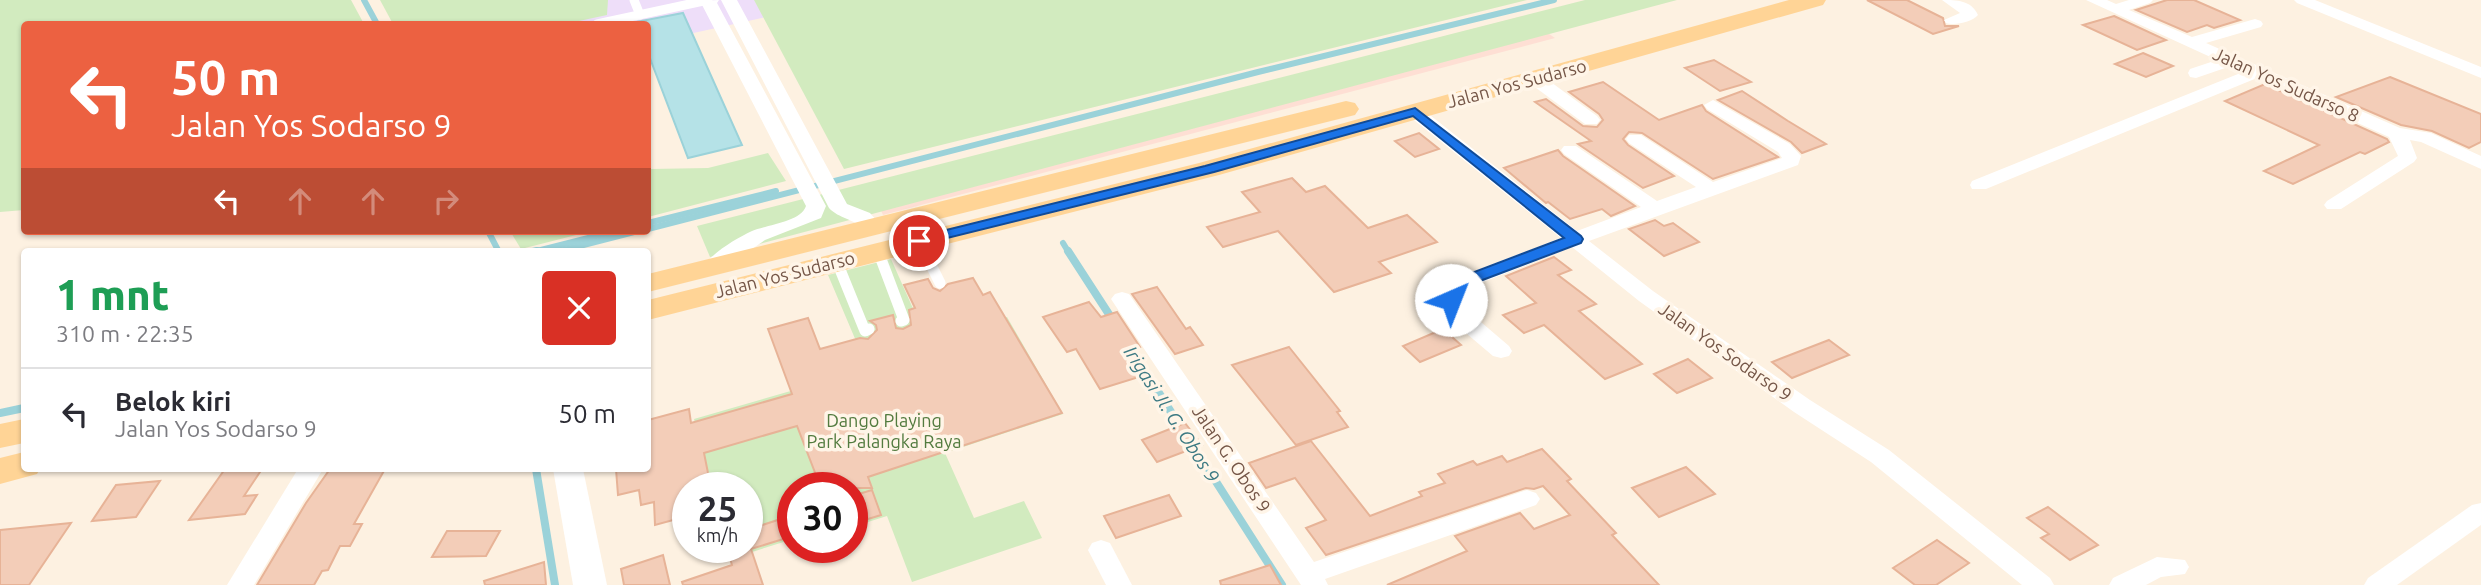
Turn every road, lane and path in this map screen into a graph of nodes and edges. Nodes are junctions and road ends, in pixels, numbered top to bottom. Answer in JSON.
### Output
{"nodes":[{"id":1,"x":634,"y":0,"type":"edge"},
{"id":2,"x":709,"y":0,"type":"edge"},
{"id":3,"x":729,"y":0,"type":"edge"},
{"id":4,"x":1743,"y":0,"type":"edge"},
{"id":5,"x":1815,"y":0,"type":"edge"},
{"id":6,"x":1950,"y":0,"type":"edge"},
{"id":7,"x":2094,"y":0,"type":"edge"},
{"id":8,"x":2145,"y":0,"type":"edge"},
{"id":9,"x":2302,"y":0,"type":"edge"},
{"id":10,"x":2115,"y":9,"type":"junction"},
{"id":11,"x":640,"y":15,"type":"junction"},
{"id":12,"x":1713,"y":18,"type":"junction"},
{"id":13,"x":1952,"y":20,"type":"dead end"},
{"id":14,"x":611,"y":21,"type":"edge"},
{"id":15,"x":2255,"y":24,"type":"dead end"},
{"id":16,"x":2190,"y":43,"type":"junction"},
{"id":17,"x":2231,"y":61,"type":"junction"},
{"id":18,"x":2257,"y":72,"type":"junction"},
{"id":19,"x":2196,"y":73,"type":"dead end"},
{"id":20,"x":2481,"y":73,"type":"edge"},
{"id":21,"x":1534,"y":78,"type":"junction"},
{"id":22,"x":1713,"y":106,"type":"dead end"},
{"id":23,"x":1415,"y":112,"type":"junction"},
{"id":24,"x":1591,"y":120,"type":"dead end"},
{"id":25,"x":2396,"y":133,"type":"junction"},
{"id":26,"x":1635,"y":139,"type":"dead end"},
{"id":27,"x":1570,"y":150,"type":"dead end"},
{"id":28,"x":2481,"y":163,"type":"edge"},
{"id":29,"x":1979,"y":185,"type":"dead end"},
{"id":30,"x":1710,"y":188,"type":"junction"},
{"id":31,"x":2334,"y":205,"type":"dead end"},
{"id":32,"x":1655,"y":208,"type":"junction"},
{"id":33,"x":875,"y":239,"type":"junction"},
{"id":34,"x":1575,"y":239,"type":"junction"},
{"id":35,"x":919,"y":241,"type":"junction"},
{"id":36,"x":837,"y":262,"type":"junction"},
{"id":37,"x":712,"y":268,"type":"junction"},
{"id":38,"x":651,"y":282,"type":"edge"},
{"id":39,"x":940,"y":283,"type":"dead end"},
{"id":40,"x":1122,"y":299,"type":"dead end"},
{"id":41,"x":651,"y":309,"type":"edge"},
{"id":42,"x":901,"y":321,"type":"dead end"},
{"id":43,"x":869,"y":329,"type":"dead end"},
{"id":44,"x":1501,"y":351,"type":"dead end"},
{"id":45,"x":21,"y":432,"type":"edge"},
{"id":46,"x":0,"y":436,"type":"edge"},
{"id":47,"x":21,"y":466,"type":"edge"},
{"id":48,"x":0,"y":471,"type":"edge"},
{"id":49,"x":309,"y":472,"type":"edge"},
{"id":50,"x":569,"y":472,"type":"edge"},
{"id":51,"x":1527,"y":499,"type":"dead end"},
{"id":52,"x":2481,"y":512,"type":"edge"},
{"id":53,"x":1101,"y":550,"type":"dead end"},
{"id":54,"x":2176,"y":567,"type":"dead end"},
{"id":55,"x":1312,"y":580,"type":"edge"},
{"id":56,"x":240,"y":585,"type":"edge"},
{"id":57,"x":590,"y":585,"type":"edge"},
{"id":58,"x":1119,"y":585,"type":"edge"},
{"id":59,"x":2041,"y":585,"type":"edge"},
{"id":60,"x":2122,"y":585,"type":"edge"},
{"id":61,"x":2377,"y":585,"type":"edge"}],
"edges":[{"from":1,"to":11,"type":"lane"},
{"from":2,"to":11,"type":"lane"},
{"from":2,"to":37,"type":"street"},
{"from":3,"to":33,"type":"street"},
{"from":4,"to":12,"type":"main road","name":"Jalan Yos Sudarso"},
{"from":5,"to":12,"type":"main road","name":"Jalan Yos Sudarso"},
{"from":6,"to":13,"type":"street"},
{"from":7,"to":10,"type":"street","name":"Jalan Yos Sudarso 8"},
{"from":8,"to":10,"type":"street"},
{"from":9,"to":20,"type":"street"},
{"from":10,"to":16,"type":"street","name":"Jalan Yos Sudarso 8"},
{"from":11,"to":14,"type":"lane"},
{"from":12,"to":21,"type":"main road","name":"Jalan Yos Sudarso"},
{"from":12,"to":33,"type":"main road","name":"Jalan Yos Sudarso"},
{"from":15,"to":16,"type":"street"},
{"from":16,"to":17,"type":"street","name":"Jalan Yos Sudarso 8"},
{"from":17,"to":18,"type":"street","name":"Jalan Yos Sudarso 8"},
{"from":17,"to":19,"type":"street"},
{"from":18,"to":25,"type":"street","name":"Jalan Yos Sudarso 8"},
{"from":18,"to":29,"type":"street"},
{"from":21,"to":23,"type":"main road","name":"Jalan Yos Sudarso"},
{"from":21,"to":24,"type":"street"},
{"from":22,"to":30,"type":"street"},
{"from":23,"to":34,"type":"street","name":"Jalan Yos Sodarso 9"},
{"from":23,"to":35,"type":"main road","name":"Jalan Yos Sudarso"},
{"from":25,"to":28,"type":"street","name":"Jalan Yos Sudarso 8"},
{"from":25,"to":31,"type":"street"},
{"from":26,"to":30,"type":"street"},
{"from":27,"to":32,"type":"street"},
{"from":30,"to":32,"type":"street"},
{"from":32,"to":34,"type":"street"},
{"from":33,"to":35,"type":"main road","name":"Jalan Yos Sudarso"},
{"from":33,"to":36,"type":"main road","name":"Jalan Yos Sudarso"},
{"from":33,"to":37,"type":"main road","name":"Jalan Yos Sudarso"},
{"from":33,"to":42,"type":"lane"},
{"from":34,"to":44,"type":"street"},
{"from":34,"to":59,"type":"street","name":"Jalan Yos Sodarso 9"},
{"from":35,"to":39,"type":"lane"},
{"from":36,"to":41,"type":"main road","name":"Jalan Yos Sudarso"},
{"from":36,"to":43,"type":"lane"},
{"from":37,"to":38,"type":"main road","name":"Jalan Yos Sudarso"},
{"from":40,"to":55,"type":"street","name":"Jalan G. Obos 9"},
{"from":45,"to":46,"type":"main road"},
{"from":47,"to":48,"type":"main road"},
{"from":49,"to":56,"type":"street"},
{"from":50,"to":57,"type":"street"},
{"from":51,"to":55,"type":"street"},
{"from":52,"to":61,"type":"street"},
{"from":53,"to":58,"type":"street"},
{"from":54,"to":60,"type":"street"}]}
